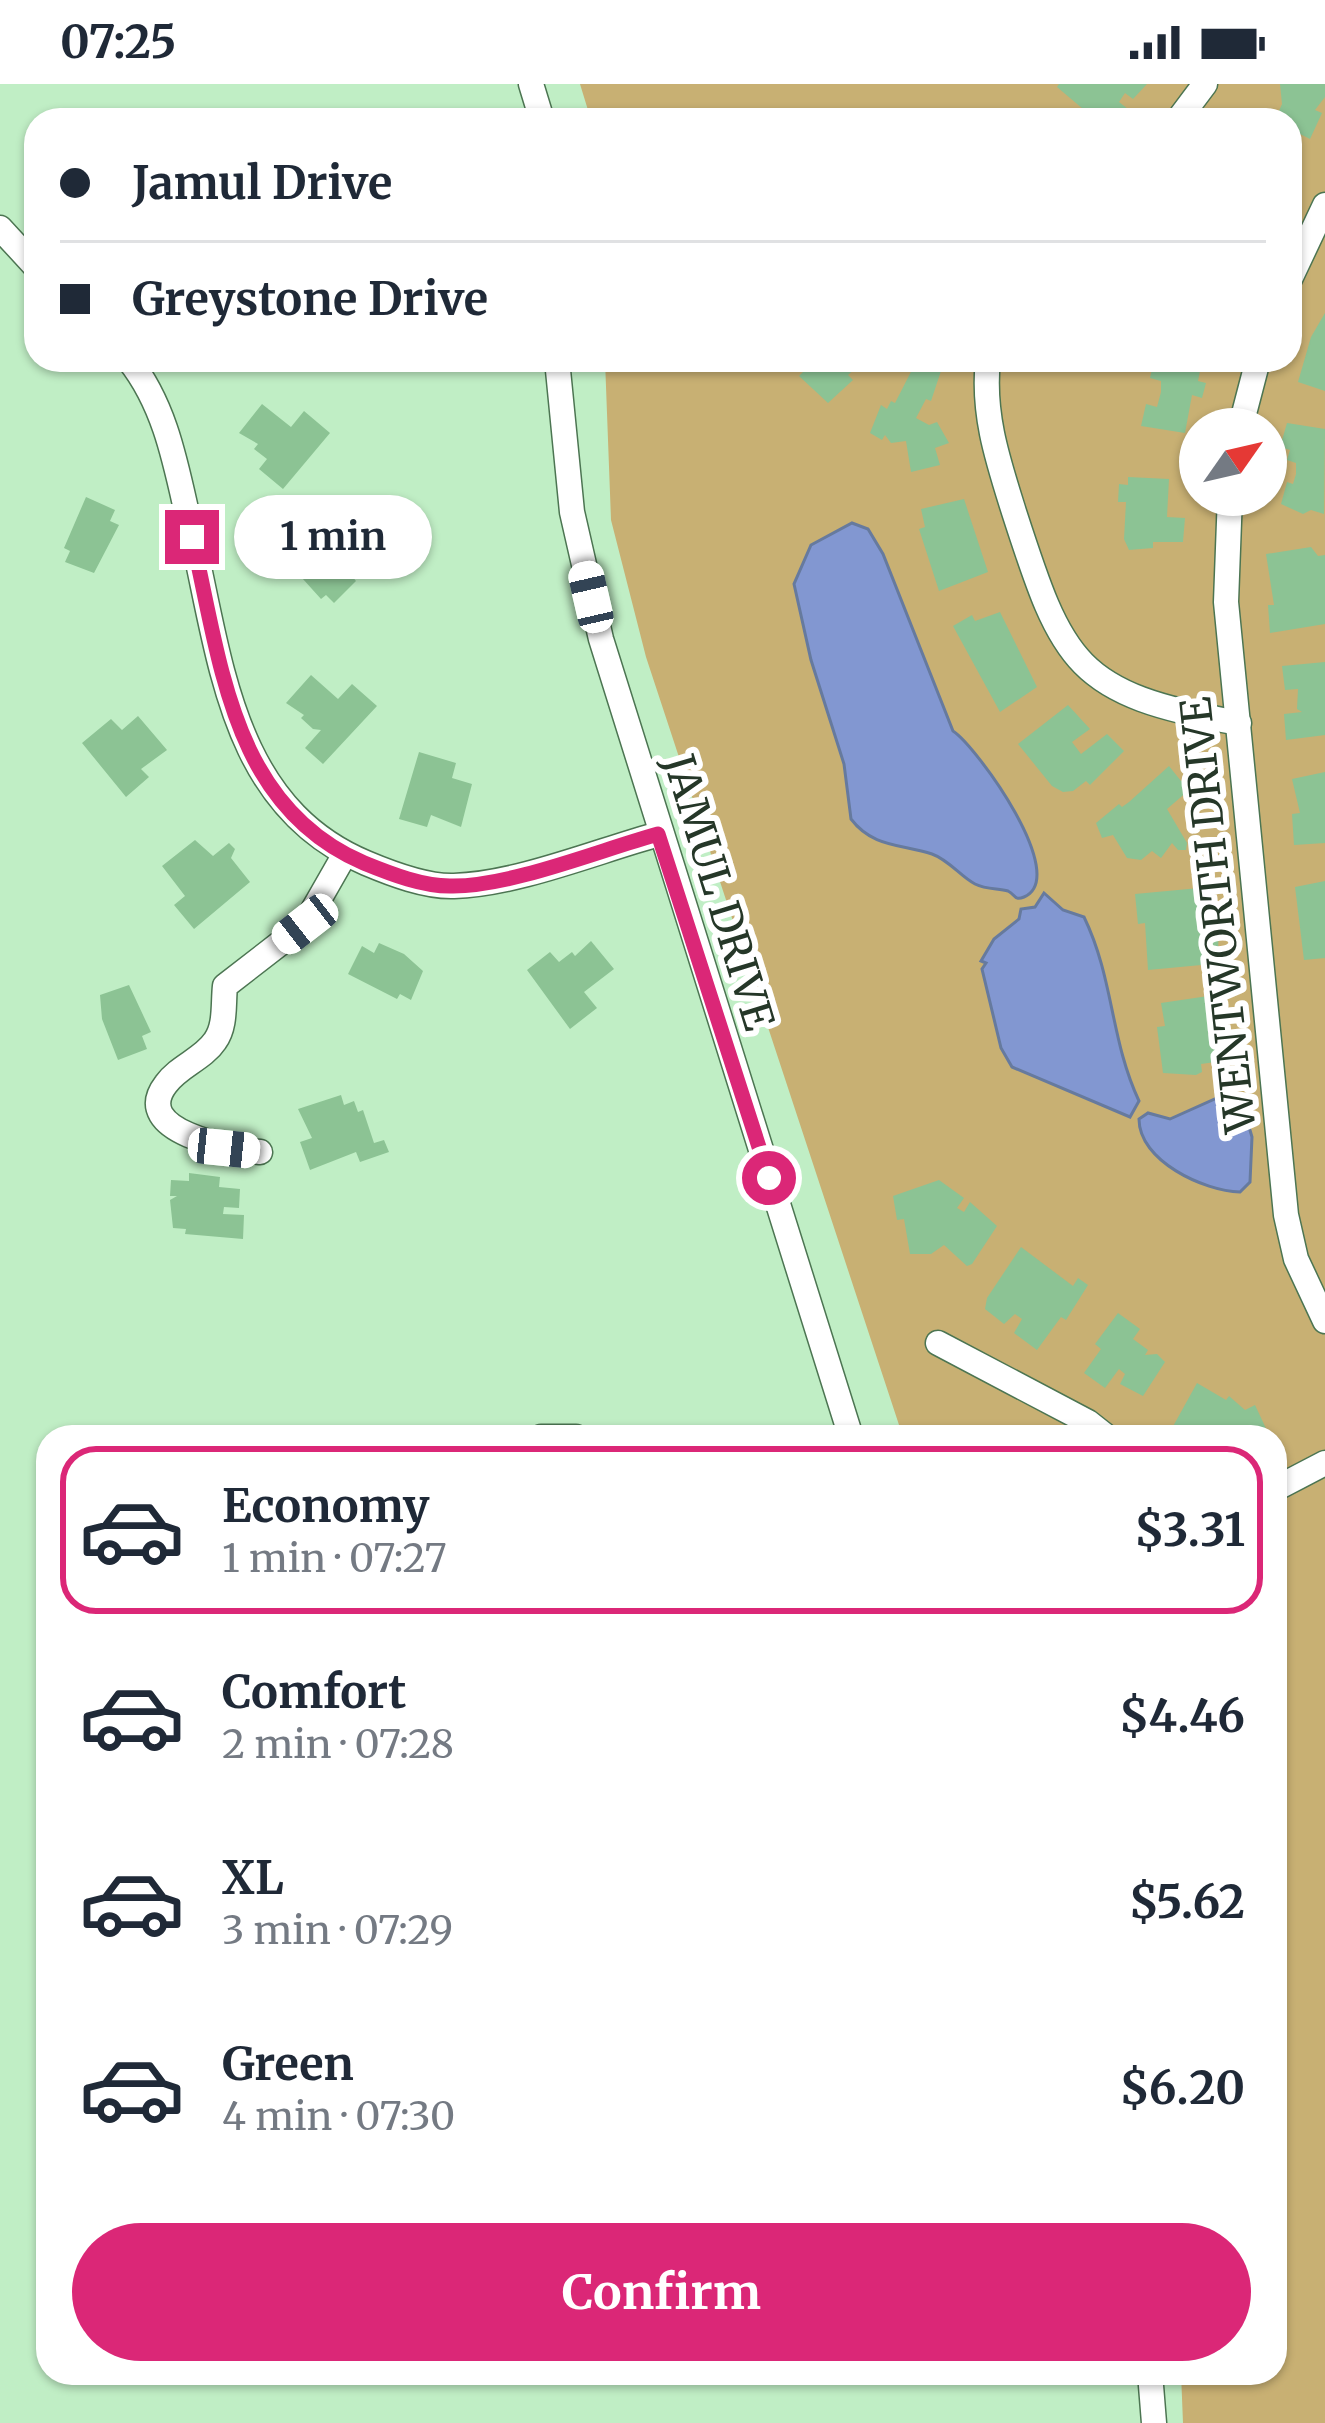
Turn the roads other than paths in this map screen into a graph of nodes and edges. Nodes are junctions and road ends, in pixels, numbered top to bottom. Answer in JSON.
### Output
{"nodes":[{"id":1,"x":1325,"y":205,"type":"edge"},
{"id":2,"x":0,"y":228,"type":"edge"},
{"id":3,"x":24,"y":254,"type":"edge"},
{"id":4,"x":1302,"y":254,"type":"edge"},
{"id":5,"x":136,"y":372,"type":"edge"},
{"id":6,"x":558,"y":372,"type":"edge"},
{"id":7,"x":987,"y":372,"type":"edge"},
{"id":8,"x":1255,"y":372,"type":"edge"},
{"id":9,"x":1245,"y":408,"type":"edge"},
{"id":10,"x":1229,"y":516,"type":"edge"},
{"id":11,"x":1239,"y":723,"type":"junction"},
{"id":12,"x":658,"y":834,"type":"junction"},
{"id":13,"x":345,"y":854,"type":"junction"},
{"id":14,"x":260,"y":1152,"type":"dead end"},
{"id":15,"x":1325,"y":1321,"type":"edge"},
{"id":16,"x":938,"y":1343,"type":"dead end"},
{"id":17,"x":847,"y":1425,"type":"edge"},
{"id":18,"x":1092,"y":1425,"type":"edge"},
{"id":19,"x":1325,"y":1463,"type":"edge"},
{"id":20,"x":1287,"y":1483,"type":"edge"},
{"id":21,"x":1151,"y":2385,"type":"edge"},
{"id":22,"x":1154,"y":2423,"type":"edge"}],
"edges":[{"from":1,"to":4,"type":"street"},
{"from":2,"to":3,"type":"street"},
{"from":5,"to":13,"type":"street"},
{"from":6,"to":12,"type":"street","name":"JAMUL DRIVE"},
{"from":7,"to":11,"type":"street"},
{"from":8,"to":9,"type":"street"},
{"from":10,"to":11,"type":"street","name":"WENTWORTH DRIVE"},
{"from":11,"to":15,"type":"street","name":"WENTWORTH DRIVE"},
{"from":12,"to":13,"type":"street"},
{"from":12,"to":17,"type":"street","name":"JAMUL DRIVE"},
{"from":13,"to":14,"type":"street"},
{"from":16,"to":18,"type":"street"},
{"from":19,"to":20,"type":"street"},
{"from":21,"to":22,"type":"street"}]}
